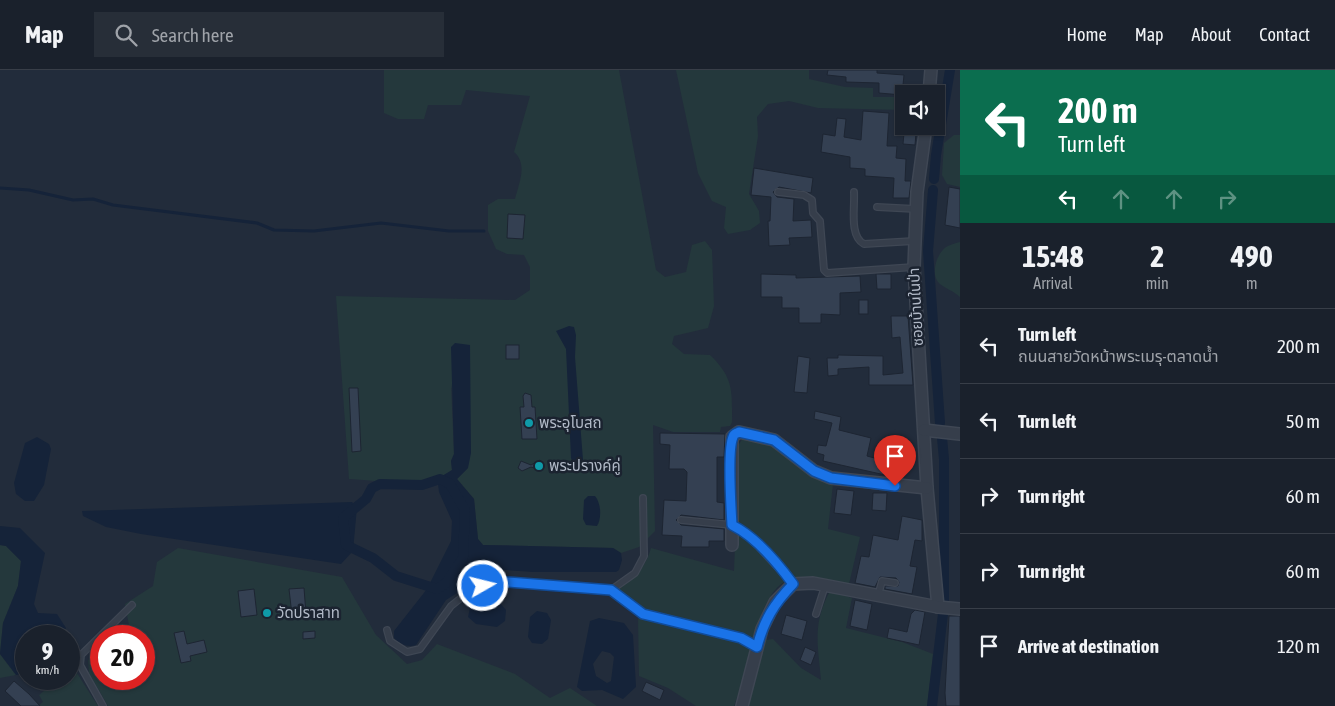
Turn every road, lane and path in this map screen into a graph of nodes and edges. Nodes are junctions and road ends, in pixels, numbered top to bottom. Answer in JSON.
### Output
{"nodes":[{"id":1,"x":931,"y":70,"type":"edge"},
{"id":2,"x":930,"y":85,"type":"edge"},
{"id":3,"x":925,"y":135,"type":"edge"},
{"id":4,"x":778,"y":192,"type":"dead end"},
{"id":5,"x":854,"y":192,"type":"dead end"},
{"id":6,"x":877,"y":208,"type":"dead end"},
{"id":7,"x":916,"y":209,"type":"junction"},
{"id":8,"x":914,"y":241,"type":"junction"},
{"id":9,"x":914,"y":267,"type":"junction"},
{"id":10,"x":924,"y":430,"type":"junction"},
{"id":11,"x":960,"y":434,"type":"edge"},
{"id":12,"x":927,"y":488,"type":"junction"},
{"id":13,"x":643,"y":498,"type":"dead end"},
{"id":14,"x":681,"y":520,"type":"dead end"},
{"id":15,"x":732,"y":525,"type":"junction"},
{"id":16,"x":732,"y":545,"type":"dead end"},
{"id":17,"x":896,"y":583,"type":"dead end"},
{"id":18,"x":793,"y":584,"type":"junction"},
{"id":19,"x":825,"y":586,"type":"junction"},
{"id":20,"x":611,"y":590,"type":"junction"},
{"id":21,"x":878,"y":596,"type":"junction"},
{"id":22,"x":132,"y":605,"type":"dead end"},
{"id":23,"x":938,"y":607,"type":"junction"},
{"id":24,"x":960,"y":609,"type":"edge"},
{"id":25,"x":816,"y":614,"type":"dead end"},
{"id":26,"x":387,"y":630,"type":"dead end"},
{"id":27,"x":757,"y":647,"type":"junction"},
{"id":28,"x":103,"y":706,"type":"edge"},
{"id":29,"x":742,"y":706,"type":"edge"}],
"edges":[{"from":1,"to":2,"type":"street"},
{"from":3,"to":7,"type":"street","name":"ซอยบ้านในป่า"},
{"from":4,"to":9,"type":"lane"},
{"from":5,"to":8,"type":"lane"},
{"from":6,"to":7,"type":"lane"},
{"from":7,"to":8,"type":"street","name":"ซอยบ้านในป่า"},
{"from":8,"to":9,"type":"street","name":"ซอยบ้านในป่า"},
{"from":9,"to":10,"type":"street","name":"ซอยบ้านในป่า"},
{"from":10,"to":11,"type":"street"},
{"from":10,"to":12,"type":"street","name":"ซอยบ้านในป่า"},
{"from":12,"to":15,"type":"street"},
{"from":12,"to":23,"type":"street","name":"ซอยบ้านในป่า"},
{"from":13,"to":20,"type":"lane"},
{"from":14,"to":15,"type":"lane"},
{"from":15,"to":16,"type":"street"},
{"from":15,"to":18,"type":"lane"},
{"from":17,"to":21,"type":"lane"},
{"from":18,"to":19,"type":"street"},
{"from":18,"to":27,"type":"street"},
{"from":19,"to":21,"type":"street"},
{"from":19,"to":25,"type":"lane"},
{"from":20,"to":26,"type":"lane"},
{"from":20,"to":27,"type":"lane"},
{"from":21,"to":23,"type":"street"},
{"from":22,"to":28,"type":"lane"},
{"from":23,"to":24,"type":"street"},
{"from":27,"to":29,"type":"street"}]}
